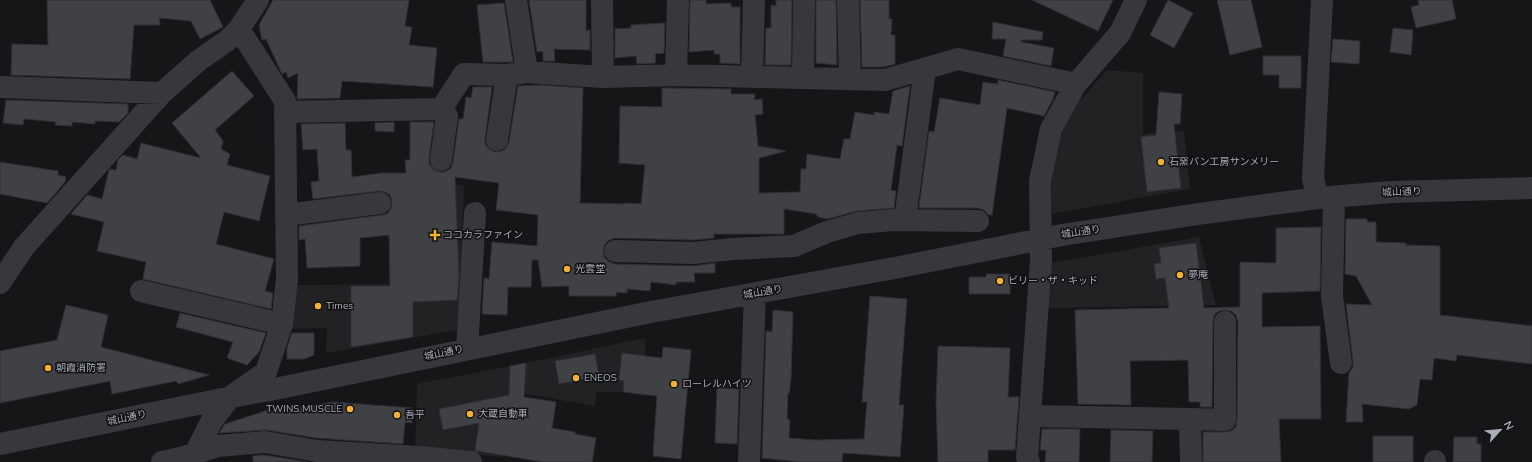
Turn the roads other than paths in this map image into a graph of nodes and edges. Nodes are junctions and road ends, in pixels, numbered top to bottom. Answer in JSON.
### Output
{"nodes":[{"id":1,"x":258,"y":0,"type":"edge"},
{"id":2,"x":516,"y":0,"type":"edge"},
{"id":3,"x":602,"y":0,"type":"edge"},
{"id":4,"x":678,"y":0,"type":"edge"},
{"id":5,"x":754,"y":0,"type":"edge"},
{"id":6,"x":804,"y":0,"type":"edge"},
{"id":7,"x":848,"y":0,"type":"edge"},
{"id":8,"x":1136,"y":0,"type":"edge"},
{"id":9,"x":1322,"y":0,"type":"edge"},
{"id":10,"x":239,"y":29,"type":"junction"},
{"id":11,"x":925,"y":69,"type":"junction"},
{"id":12,"x":517,"y":74,"type":"junction"},
{"id":13,"x":676,"y":74,"type":"junction"},
{"id":14,"x":603,"y":77,"type":"junction"},
{"id":15,"x":752,"y":77,"type":"junction"},
{"id":16,"x":803,"y":78,"type":"junction"},
{"id":17,"x":850,"y":79,"type":"junction"},
{"id":18,"x":1076,"y":84,"type":"junction"},
{"id":19,"x":0,"y":87,"type":"edge"},
{"id":20,"x":162,"y":93,"type":"junction"},
{"id":21,"x":441,"y":109,"type":"junction"},
{"id":22,"x":285,"y":112,"type":"junction"},
{"id":23,"x":497,"y":140,"type":"dead end"},
{"id":24,"x":441,"y":160,"type":"dead end"},
{"id":25,"x":1532,"y":188,"type":"edge"},
{"id":26,"x":1326,"y":198,"type":"junction"},
{"id":27,"x":380,"y":203,"type":"dead end"},
{"id":28,"x":475,"y":213,"type":"dead end"},
{"id":29,"x":286,"y":215,"type":"junction"},
{"id":30,"x":904,"y":220,"type":"junction"},
{"id":31,"x":978,"y":221,"type":"dead end"},
{"id":32,"x":1041,"y":239,"type":"junction"},
{"id":33,"x":615,"y":251,"type":"dead end"},
{"id":34,"x":0,"y":283,"type":"edge"},
{"id":35,"x":141,"y":291,"type":"dead end"},
{"id":36,"x":755,"y":293,"type":"junction"},
{"id":37,"x":1225,"y":322,"type":"dead end"},
{"id":38,"x":282,"y":324,"type":"junction"},
{"id":39,"x":467,"y":349,"type":"junction"},
{"id":40,"x":1341,"y":363,"type":"dead end"},
{"id":41,"x":230,"y":397,"type":"junction"},
{"id":42,"x":1031,"y":416,"type":"junction"},
{"id":43,"x":1190,"y":420,"type":"junction"},
{"id":44,"x":0,"y":444,"type":"edge"},
{"id":45,"x":194,"y":457,"type":"edge"},
{"id":46,"x":317,"y":457,"type":"edge"},
{"id":47,"x":377,"y":458,"type":"edge"},
{"id":48,"x":419,"y":460,"type":"edge"},
{"id":49,"x":162,"y":462,"type":"edge"},
{"id":50,"x":471,"y":462,"type":"edge"},
{"id":51,"x":749,"y":462,"type":"edge"},
{"id":52,"x":1028,"y":462,"type":"edge"},
{"id":53,"x":1191,"y":462,"type":"edge"}],
"edges":[{"from":1,"to":10,"type":"street"},
{"from":2,"to":12,"type":"street"},
{"from":3,"to":14,"type":"street"},
{"from":4,"to":13,"type":"street"},
{"from":5,"to":15,"type":"street"},
{"from":6,"to":16,"type":"street"},
{"from":7,"to":17,"type":"street"},
{"from":8,"to":18,"type":"street"},
{"from":9,"to":26,"type":"street"},
{"from":10,"to":20,"type":"street"},
{"from":10,"to":22,"type":"street"},
{"from":11,"to":17,"type":"street"},
{"from":11,"to":18,"type":"street"},
{"from":11,"to":30,"type":"street"},
{"from":12,"to":14,"type":"street"},
{"from":12,"to":21,"type":"street"},
{"from":12,"to":23,"type":"street"},
{"from":13,"to":14,"type":"street"},
{"from":13,"to":15,"type":"street"},
{"from":15,"to":16,"type":"street"},
{"from":16,"to":17,"type":"street"},
{"from":18,"to":32,"type":"street"},
{"from":19,"to":20,"type":"street"},
{"from":20,"to":34,"type":"street"},
{"from":21,"to":22,"type":"street"},
{"from":21,"to":24,"type":"street"},
{"from":22,"to":29,"type":"street"},
{"from":25,"to":26,"type":"street","name":"城山通り"},
{"from":26,"to":32,"type":"street","name":"城山通り"},
{"from":26,"to":40,"type":"street"},
{"from":27,"to":29,"type":"street"},
{"from":28,"to":39,"type":"street"},
{"from":29,"to":38,"type":"street"},
{"from":30,"to":31,"type":"street"},
{"from":30,"to":33,"type":"street"},
{"from":32,"to":36,"type":"street","name":"城山通り"},
{"from":32,"to":42,"type":"street"},
{"from":35,"to":38,"type":"street"},
{"from":36,"to":39,"type":"street","name":"城山通り"},
{"from":36,"to":51,"type":"street"},
{"from":37,"to":43,"type":"street"},
{"from":38,"to":41,"type":"street"},
{"from":39,"to":41,"type":"street","name":"城山通り"},
{"from":41,"to":44,"type":"street","name":"城山通り"},
{"from":41,"to":45,"type":"street"},
{"from":42,"to":43,"type":"street"},
{"from":42,"to":52,"type":"street"},
{"from":43,"to":53,"type":"street"},
{"from":45,"to":46,"type":"street"},
{"from":45,"to":49,"type":"street"},
{"from":46,"to":47,"type":"street"},
{"from":47,"to":48,"type":"street"},
{"from":48,"to":50,"type":"street"}]}
